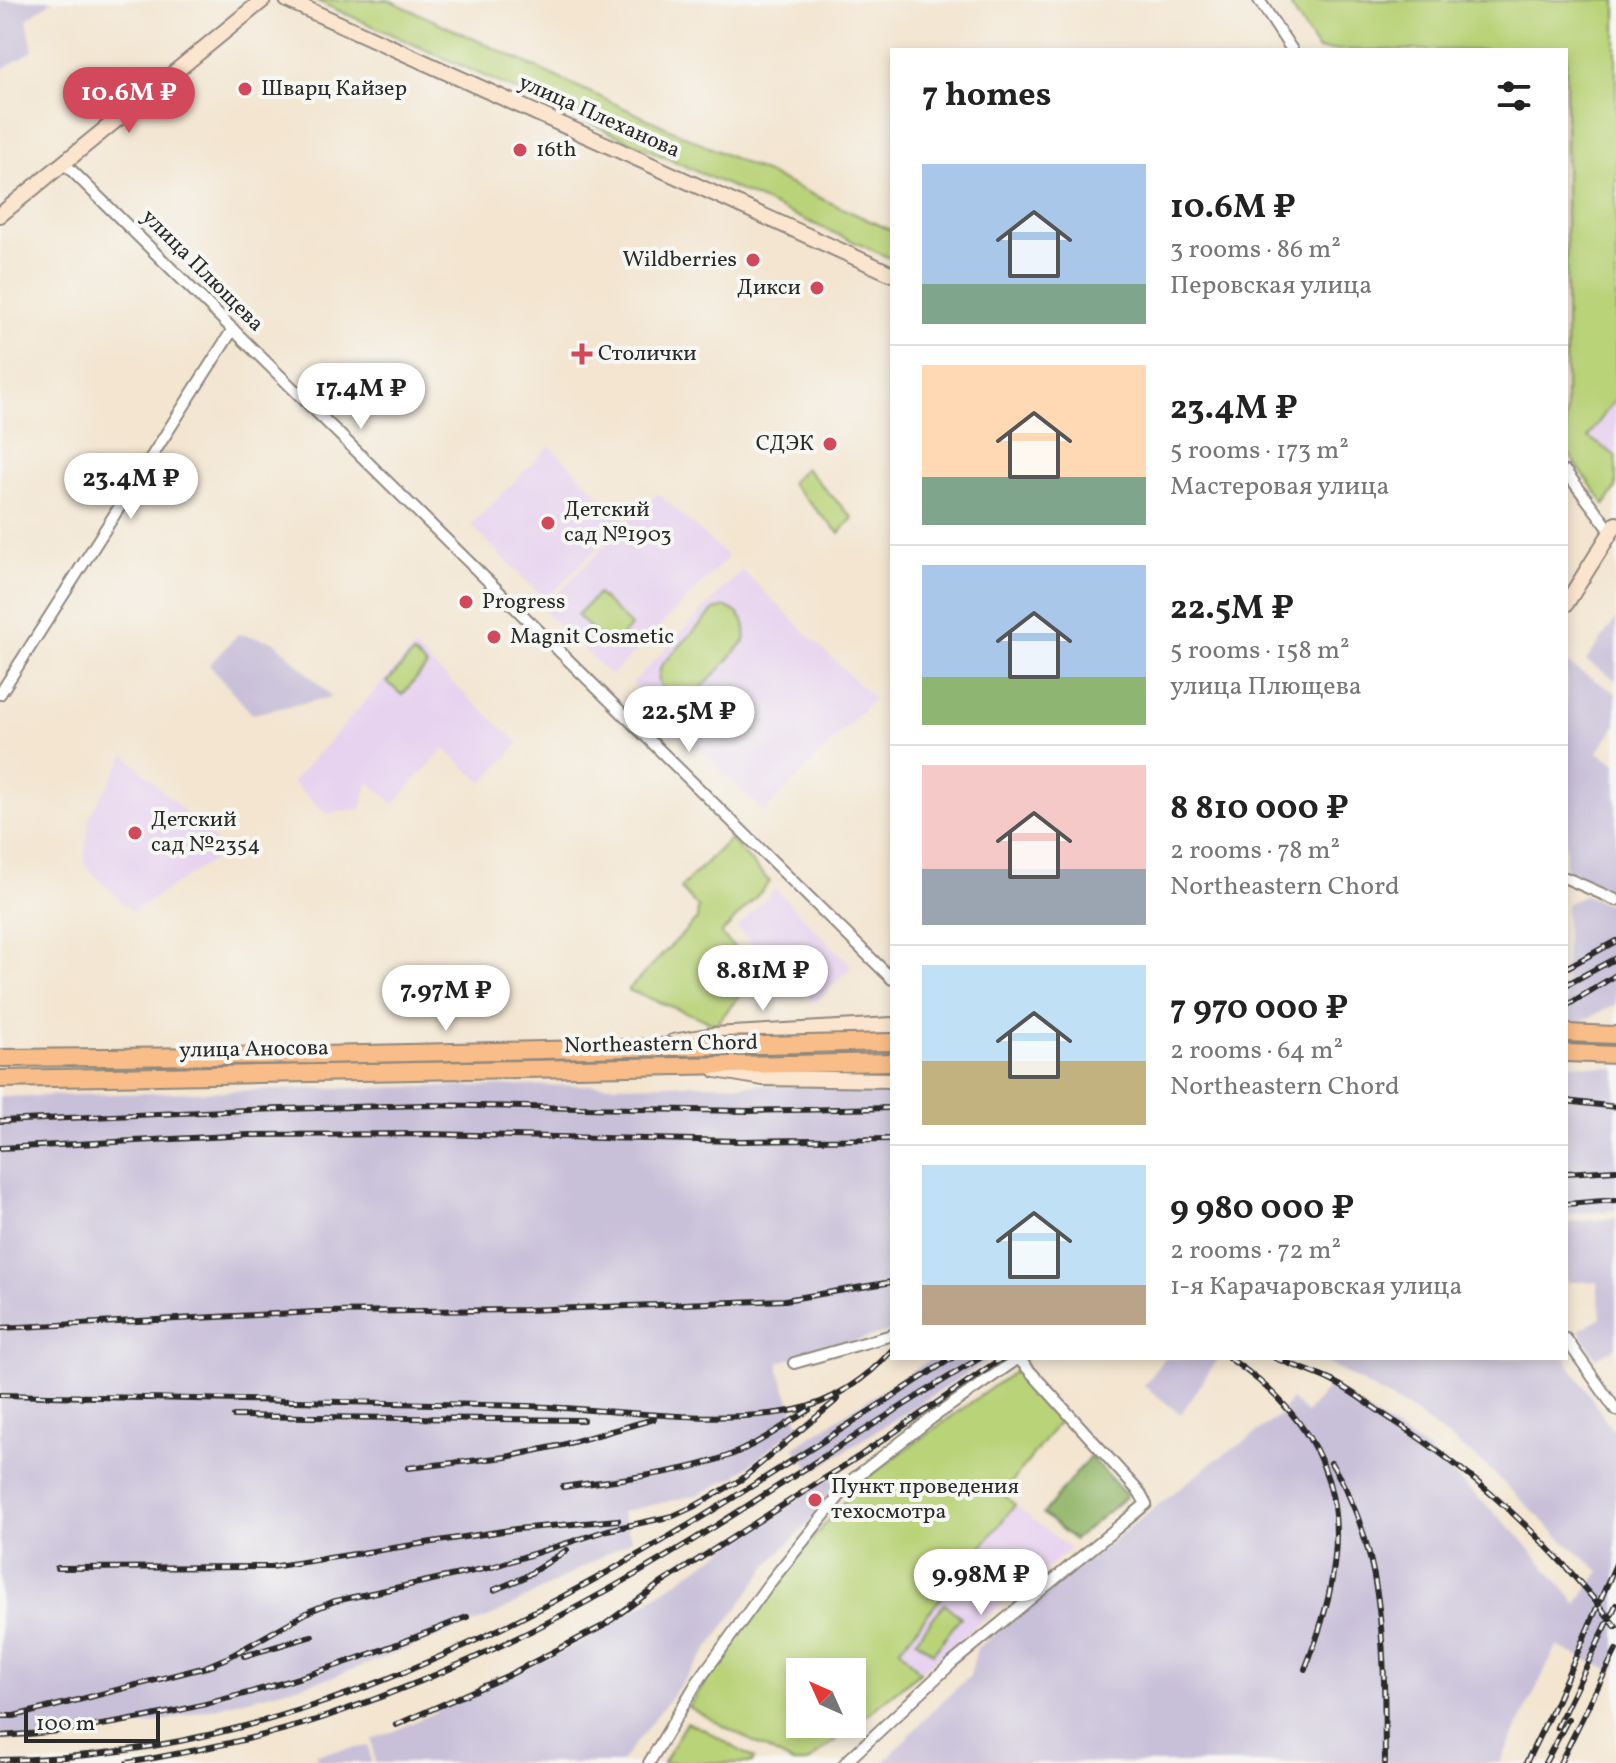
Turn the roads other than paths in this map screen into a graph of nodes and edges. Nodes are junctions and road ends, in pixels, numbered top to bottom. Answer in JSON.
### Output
{"nodes":[{"id":1,"x":263,"y":0,"type":"edge"},
{"id":2,"x":287,"y":0,"type":"edge"},
{"id":3,"x":1259,"y":0,"type":"edge"},
{"id":4,"x":1291,"y":48,"type":"edge"},
{"id":5,"x":65,"y":164,"type":"junction"},
{"id":6,"x":0,"y":215,"type":"edge"},
{"id":7,"x":890,"y":273,"type":"edge"},
{"id":8,"x":233,"y":329,"type":"junction"},
{"id":9,"x":1568,"y":474,"type":"edge"},
{"id":10,"x":1614,"y":528,"type":"edge"},
{"id":11,"x":1571,"y":586,"type":"edge"},
{"id":12,"x":0,"y":694,"type":"edge"},
{"id":13,"x":1568,"y":879,"type":"edge"},
{"id":14,"x":1616,"y":900,"type":"edge"},
{"id":15,"x":890,"y":977,"type":"edge"},
{"id":16,"x":890,"y":1025,"type":"edge"},
{"id":17,"x":1568,"y":1033,"type":"edge"},
{"id":18,"x":1616,"y":1035,"type":"edge"},
{"id":19,"x":890,"y":1043,"type":"edge"},
{"id":20,"x":890,"y":1043,"type":"edge"},
{"id":21,"x":638,"y":1047,"type":"junction"},
{"id":22,"x":1568,"y":1053,"type":"edge"},
{"id":23,"x":1616,"y":1055,"type":"edge"},
{"id":24,"x":0,"y":1060,"type":"edge"},
{"id":25,"x":890,"y":1061,"type":"edge"},
{"id":26,"x":890,"y":1061,"type":"edge"},
{"id":27,"x":692,"y":1067,"type":"junction"},
{"id":28,"x":0,"y":1078,"type":"edge"},
{"id":29,"x":890,"y":1080,"type":"edge"},
{"id":30,"x":890,"y":1336,"type":"edge"},
{"id":31,"x":1568,"y":1342,"type":"edge"},
{"id":32,"x":1016,"y":1360,"type":"edge"},
{"id":33,"x":1021,"y":1360,"type":"edge"},
{"id":34,"x":794,"y":1363,"type":"dead end"},
{"id":35,"x":1616,"y":1410,"type":"edge"},
{"id":36,"x":649,"y":1763,"type":"edge"},
{"id":37,"x":845,"y":1763,"type":"edge"}],
"edges":[{"from":1,"to":5,"type":"street"},
{"from":2,"to":7,"type":"street","name":"улица Плеханова"},
{"from":3,"to":4,"type":"street"},
{"from":5,"to":6,"type":"street"},
{"from":5,"to":8,"type":"street","name":"улица Плющева"},
{"from":8,"to":12,"type":"street"},
{"from":8,"to":15,"type":"street","name":"улица Плющева"},
{"from":9,"to":10,"type":"street"},
{"from":10,"to":11,"type":"street"},
{"from":13,"to":14,"type":"street"},
{"from":16,"to":21,"type":"street","bridge":true},
{"from":17,"to":18,"type":"main road"},
{"from":19,"to":21,"type":"main road","name":"Northeastern Chord","bridge":true},
{"from":20,"to":24,"type":"street","name":"улица Аносова"},
{"from":21,"to":24,"type":"main road","name":"Northeastern Chord","bridge":true},
{"from":22,"to":23,"type":"main road"},
{"from":25,"to":27,"type":"main road","name":"Northeastern Chord"},
{"from":26,"to":28,"type":"street","name":"улица Аносова"},
{"from":27,"to":28,"type":"main road","name":"Northeastern Chord"},
{"from":27,"to":29,"type":"street"},
{"from":30,"to":34,"type":"street"},
{"from":31,"to":35,"type":"street"},
{"from":32,"to":36,"type":"street"},
{"from":33,"to":37,"type":"street"}]}
